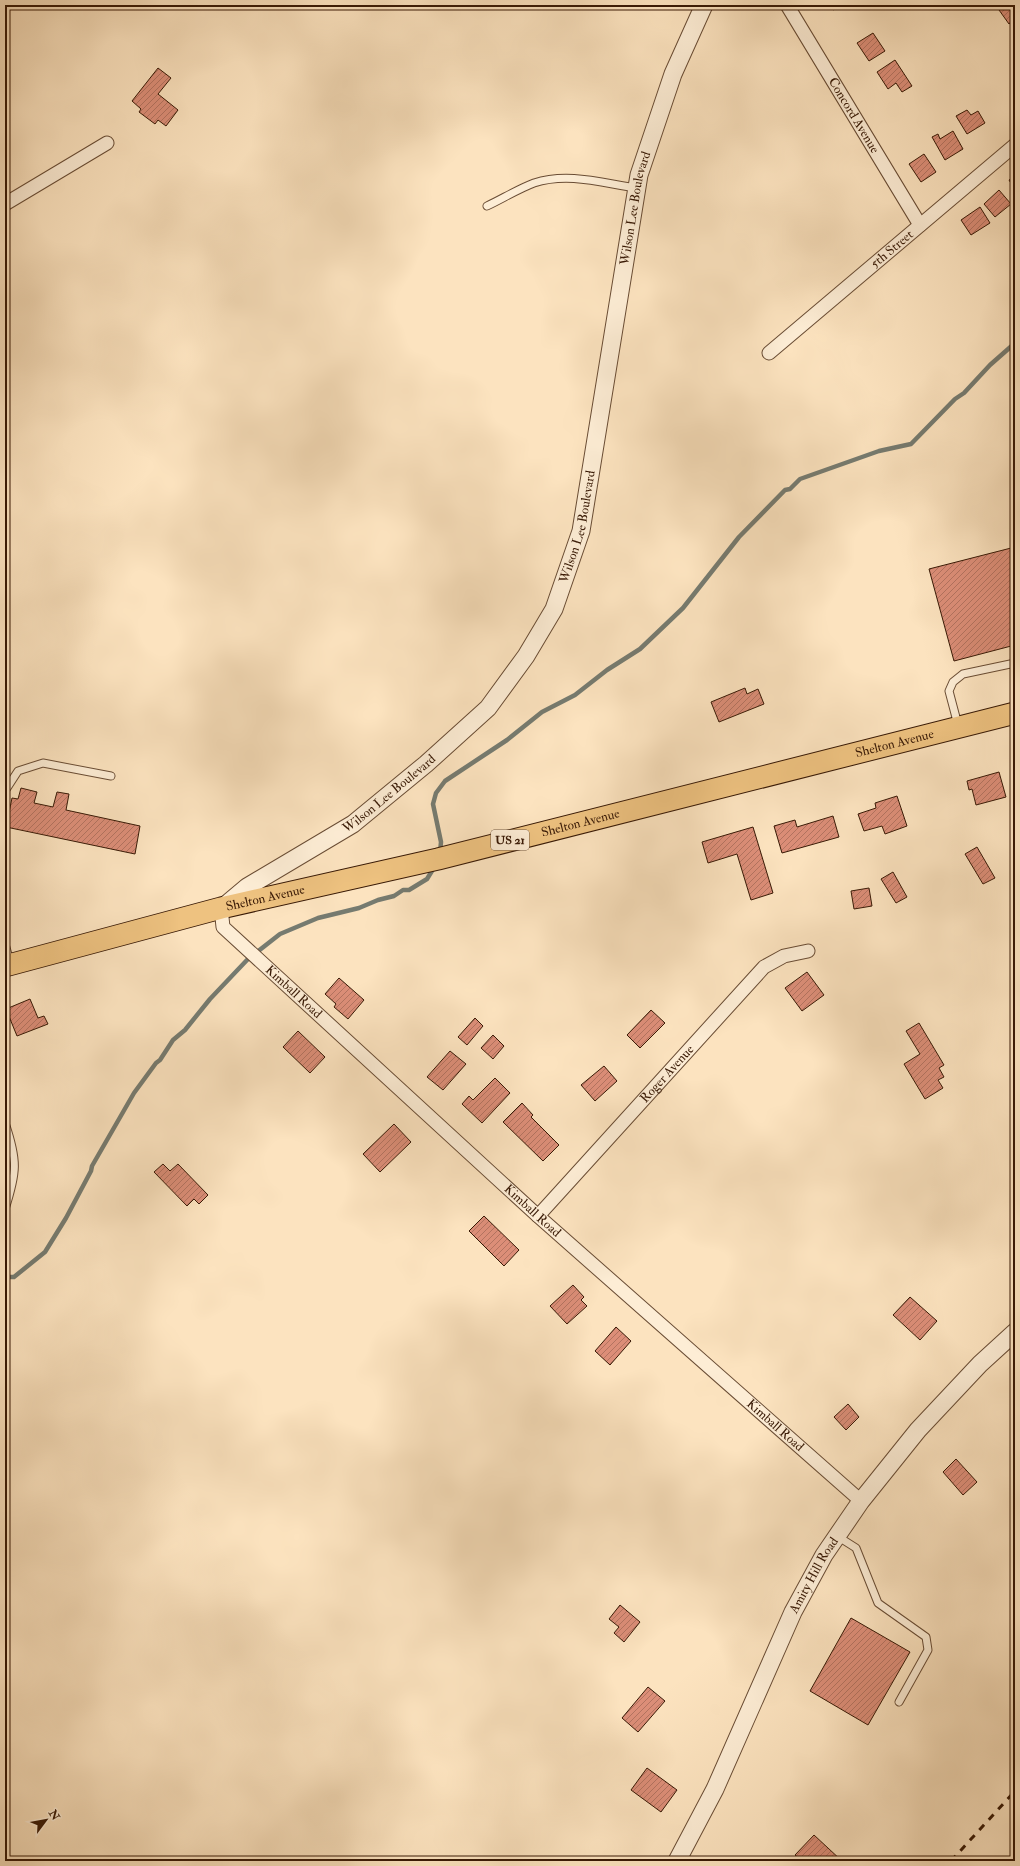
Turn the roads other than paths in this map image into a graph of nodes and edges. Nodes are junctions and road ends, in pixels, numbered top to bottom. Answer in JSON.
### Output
{"nodes":[{"id":1,"x":704,"y":5,"type":"edge"},
{"id":2,"x":787,"y":5,"type":"edge"},
{"id":3,"x":107,"y":143,"type":"dead end"},
{"id":4,"x":1015,"y":145,"type":"edge"},
{"id":5,"x":637,"y":188,"type":"junction"},
{"id":6,"x":5,"y":204,"type":"edge"},
{"id":7,"x":487,"y":206,"type":"dead end"},
{"id":8,"x":920,"y":225,"type":"junction"},
{"id":9,"x":769,"y":354,"type":"dead end"},
{"id":10,"x":1015,"y":663,"type":"edge"},
{"id":11,"x":1015,"y":713,"type":"edge"},
{"id":12,"x":958,"y":727,"type":"junction"},
{"id":13,"x":111,"y":776,"type":"dead end"},
{"id":14,"x":5,"y":791,"type":"edge"},
{"id":15,"x":221,"y":908,"type":"junction"},
{"id":16,"x":5,"y":944,"type":"edge"},
{"id":17,"x":808,"y":951,"type":"dead end"},
{"id":18,"x":8,"y":965,"type":"edge"},
{"id":19,"x":5,"y":1123,"type":"edge"},
{"id":20,"x":5,"y":1209,"type":"edge"},
{"id":21,"x":538,"y":1216,"type":"junction"},
{"id":22,"x":1013,"y":1338,"type":"edge"},
{"id":23,"x":861,"y":1501,"type":"junction"},
{"id":24,"x":837,"y":1536,"type":"junction"},
{"id":25,"x":899,"y":1702,"type":"dead end"},
{"id":26,"x":677,"y":1861,"type":"edge"}],
"edges":[{"from":1,"to":5,"type":"street","name":"Wilson Lee Boulevard"},
{"from":2,"to":8,"type":"street","name":"Concord Avenue"},
{"from":3,"to":6,"type":"street"},
{"from":4,"to":8,"type":"street","name":"5th Street"},
{"from":5,"to":7,"type":"lane"},
{"from":5,"to":15,"type":"street","name":"Wilson Lee Boulevard"},
{"from":8,"to":9,"type":"street","name":"5th Street"},
{"from":10,"to":12,"type":"lane"},
{"from":11,"to":12,"type":"main road","name":"Shelton Avenue","number":"US 21"},
{"from":12,"to":15,"type":"main road","name":"Shelton Avenue","number":"US 21"},
{"from":13,"to":14,"type":"lane"},
{"from":15,"to":18,"type":"main road","name":"Shelton Avenue","number":"US 21"},
{"from":15,"to":21,"type":"street","name":"Kimball Road"},
{"from":16,"to":18,"type":"lane"},
{"from":17,"to":21,"type":"street","name":"Roger Avenue"},
{"from":19,"to":20,"type":"lane"},
{"from":21,"to":23,"type":"street","name":"Kimball Road"},
{"from":22,"to":23,"type":"street","name":"Amity Hill Road"},
{"from":23,"to":24,"type":"street","name":"Amity Hill Road"},
{"from":24,"to":25,"type":"lane"},
{"from":24,"to":26,"type":"street","name":"Amity Hill Road"}]}
